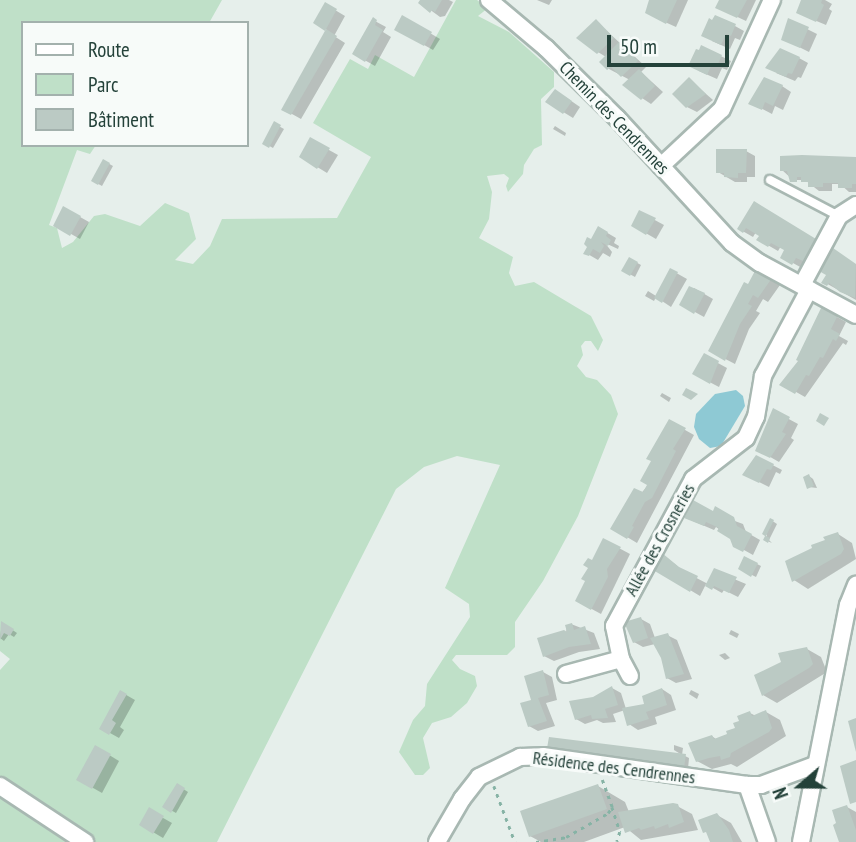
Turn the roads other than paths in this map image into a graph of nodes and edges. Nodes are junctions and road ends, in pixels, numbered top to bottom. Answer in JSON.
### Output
{"nodes":[{"id":1,"x":772,"y":0,"type":"edge"},
{"id":2,"x":492,"y":1,"type":"edge"},
{"id":3,"x":661,"y":166,"type":"junction"},
{"id":4,"x":770,"y":180,"type":"dead end"},
{"id":5,"x":856,"y":205,"type":"edge"},
{"id":6,"x":838,"y":216,"type":"junction"},
{"id":7,"x":805,"y":288,"type":"junction"},
{"id":8,"x":856,"y":315,"type":"edge"},
{"id":9,"x":856,"y":584,"type":"edge"},
{"id":10,"x":621,"y":659,"type":"junction"},
{"id":11,"x":566,"y":674,"type":"dead end"},
{"id":12,"x":630,"y":676,"type":"dead end"},
{"id":13,"x":815,"y":765,"type":"junction"},
{"id":14,"x":747,"y":785,"type":"junction"},
{"id":15,"x":0,"y":786,"type":"edge"},
{"id":16,"x":85,"y":842,"type":"edge"},
{"id":17,"x":437,"y":842,"type":"edge"},
{"id":18,"x":768,"y":842,"type":"edge"},
{"id":19,"x":801,"y":842,"type":"edge"}],
"edges":[{"from":1,"to":3,"type":"street"},
{"from":2,"to":3,"type":"street","name":"Chemin des Cendrennes"},
{"from":3,"to":7,"type":"street","name":"Chemin des Cendrennes"},
{"from":4,"to":6,"type":"lane"},
{"from":5,"to":6,"type":"street"},
{"from":6,"to":7,"type":"street","name":"Allée des Crosneries"},
{"from":7,"to":8,"type":"street","name":"Chemin des Cendrennes"},
{"from":7,"to":10,"type":"street","name":"Allée des Crosneries"},
{"from":9,"to":13,"type":"street"},
{"from":10,"to":11,"type":"street"},
{"from":10,"to":12,"type":"street","name":"Allée des Crosneries"},
{"from":13,"to":14,"type":"street","name":"Résidence des Cendrennes"},
{"from":13,"to":19,"type":"street"},
{"from":14,"to":17,"type":"street","name":"Résidence des Cendrennes"},
{"from":14,"to":18,"type":"street"},
{"from":15,"to":16,"type":"street"}]}
